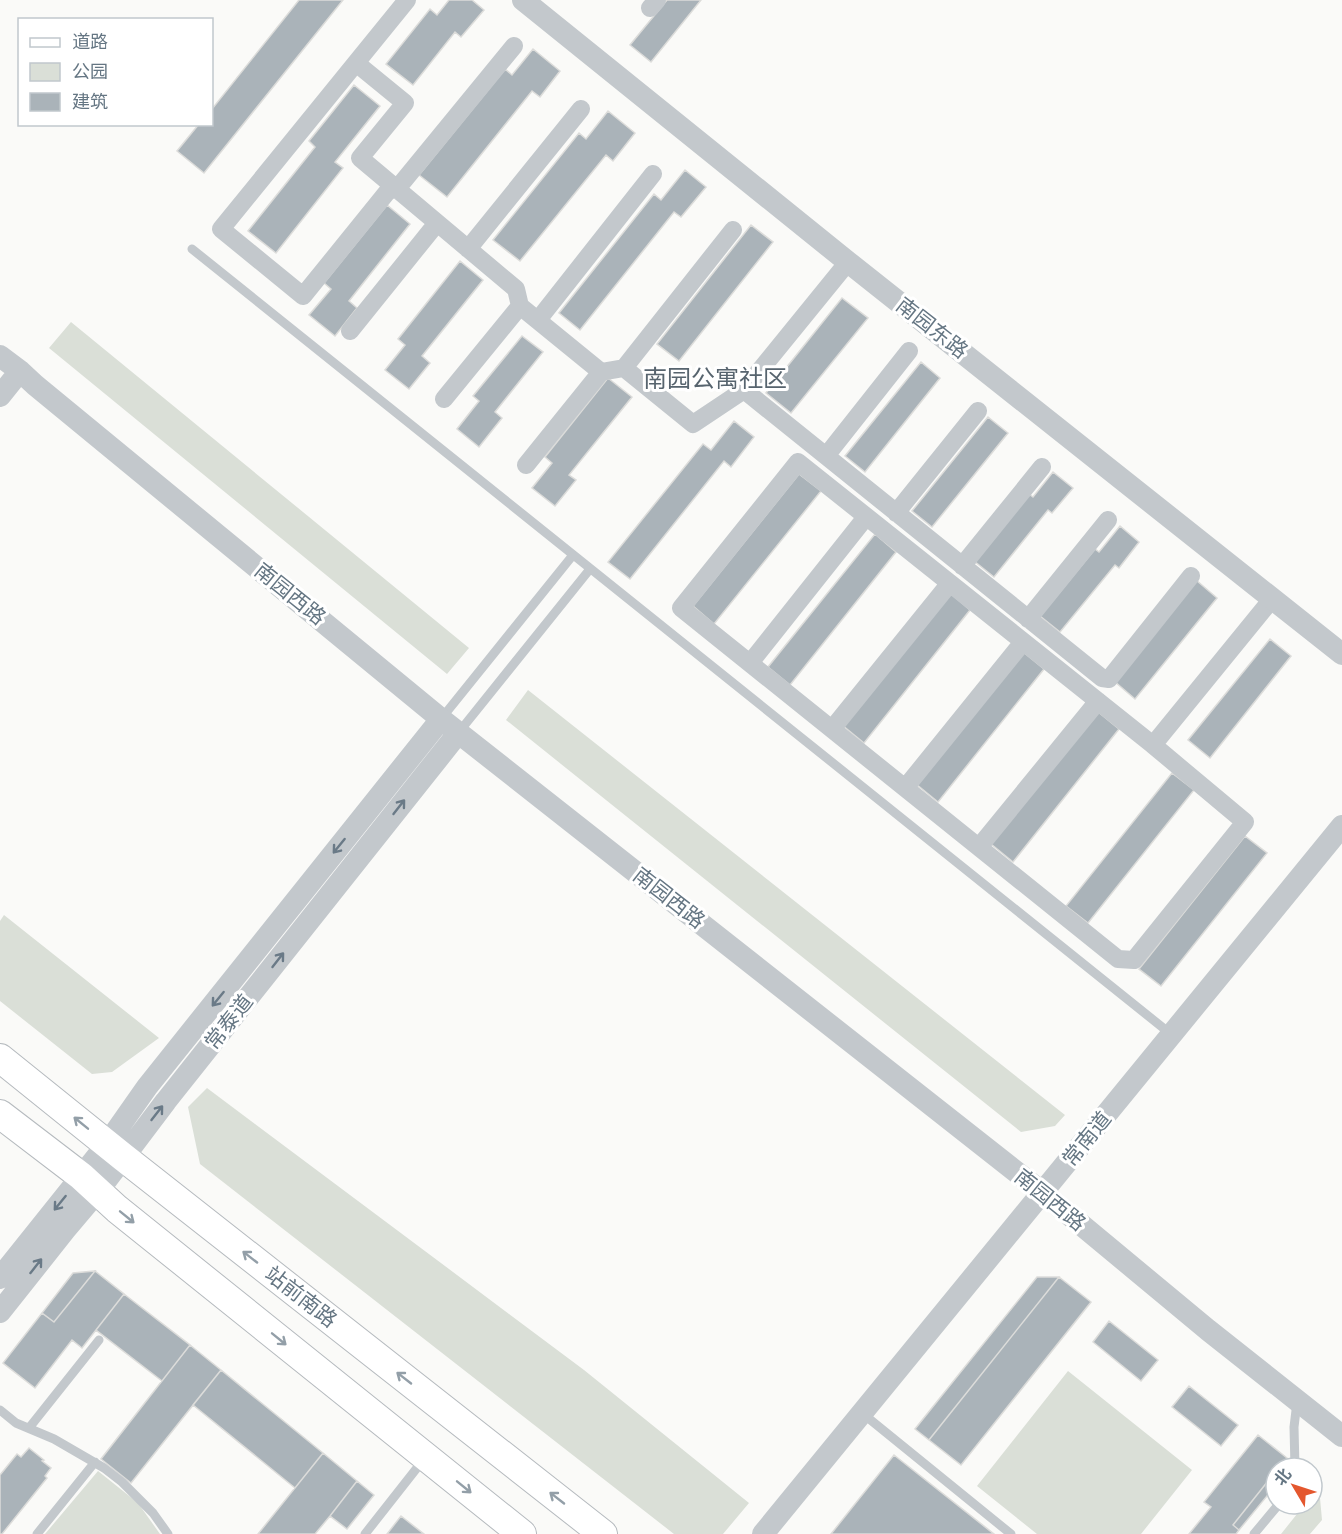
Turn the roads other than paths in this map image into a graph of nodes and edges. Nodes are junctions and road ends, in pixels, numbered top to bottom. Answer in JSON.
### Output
{"nodes":[{"id":1,"x":407,"y":0,"type":"edge"},
{"id":2,"x":523,"y":0,"type":"edge"},
{"id":3,"x":514,"y":46,"type":"dead end"},
{"id":4,"x":356,"y":63,"type":"junction"},
{"id":5,"x":581,"y":109,"type":"dead end"},
{"id":6,"x":653,"y":174,"type":"dead end"},
{"id":7,"x":394,"y":188,"type":"junction"},
{"id":8,"x":437,"y":223,"type":"junction"},
{"id":9,"x":734,"y":230,"type":"dead end"},
{"id":10,"x":192,"y":249,"type":"dead end"},
{"id":11,"x":468,"y":249,"type":"junction"},
{"id":12,"x":848,"y":262,"type":"junction"},
{"id":13,"x":520,"y":306,"type":"junction"},
{"id":14,"x":538,"y":320,"type":"junction"},
{"id":15,"x":350,"y":331,"type":"dead end"},
{"id":16,"x":909,"y":351,"type":"dead end"},
{"id":17,"x":0,"y":356,"type":"edge"},
{"id":18,"x":624,"y":368,"type":"junction"},
{"id":19,"x":20,"y":371,"type":"junction"},
{"id":20,"x":601,"y":372,"type":"junction"},
{"id":21,"x":744,"y":390,"type":"junction"},
{"id":22,"x":0,"y":396,"type":"edge"},
{"id":23,"x":444,"y":399,"type":"dead end"},
{"id":24,"x":978,"y":411,"type":"dead end"},
{"id":25,"x":826,"y":456,"type":"junction"},
{"id":26,"x":526,"y":465,"type":"dead end"},
{"id":27,"x":1042,"y":467,"type":"dead end"},
{"id":28,"x":896,"y":513,"type":"junction"},
{"id":29,"x":866,"y":517,"type":"junction"},
{"id":30,"x":1108,"y":520,"type":"dead end"},
{"id":31,"x":573,"y":555,"type":"junction"},
{"id":32,"x":962,"y":566,"type":"junction"},
{"id":33,"x":590,"y":568,"type":"junction"},
{"id":34,"x":1191,"y":576,"type":"dead end"},
{"id":35,"x":950,"y":583,"type":"junction"},
{"id":36,"x":1272,"y":599,"type":"junction"},
{"id":37,"x":1028,"y":619,"type":"junction"},
{"id":38,"x":1023,"y":642,"type":"junction"},
{"id":39,"x":1342,"y":654,"type":"edge"},
{"id":40,"x":750,"y":663,"type":"junction"},
{"id":41,"x":1098,"y":701,"type":"junction"},
{"id":42,"x":450,"y":725,"type":"junction"},
{"id":43,"x":832,"y":729,"type":"junction"},
{"id":44,"x":1153,"y":745,"type":"junction"},
{"id":45,"x":905,"y":788,"type":"junction"},
{"id":46,"x":1342,"y":826,"type":"edge"},
{"id":47,"x":979,"y":847,"type":"junction"},
{"id":48,"x":1172,"y":1035,"type":"junction"},
{"id":49,"x":0,"y":1059,"type":"edge"},
{"id":50,"x":0,"y":1114,"type":"edge"},
{"id":51,"x":115,"y":1151,"type":"junction"},
{"id":52,"x":90,"y":1184,"type":"junction"},
{"id":53,"x":1043,"y":1194,"type":"junction"},
{"id":54,"x":0,"y":1278,"type":"edge"},
{"id":55,"x":0,"y":1312,"type":"edge"},
{"id":56,"x":99,"y":1340,"type":"dead end"},
{"id":57,"x":1297,"y":1400,"type":"junction"},
{"id":58,"x":0,"y":1410,"type":"edge"},
{"id":59,"x":861,"y":1413,"type":"junction"},
{"id":60,"x":28,"y":1428,"type":"junction"},
{"id":61,"x":1342,"y":1436,"type":"edge"},
{"id":62,"x":1295,"y":1456,"type":"edge"},
{"id":63,"x":426,"y":1457,"type":"junction"},
{"id":64,"x":95,"y":1462,"type":"junction"},
{"id":65,"x":1269,"y":1516,"type":"edge"},
{"id":66,"x":37,"y":1534,"type":"edge"},
{"id":67,"x":168,"y":1534,"type":"edge"},
{"id":68,"x":365,"y":1534,"type":"edge"},
{"id":69,"x":522,"y":1534,"type":"edge"},
{"id":70,"x":603,"y":1534,"type":"edge"},
{"id":71,"x":763,"y":1534,"type":"edge"},
{"id":72,"x":1011,"y":1534,"type":"edge"},
{"id":73,"x":1254,"y":1534,"type":"edge"}],
"edges":[{"from":1,"to":4,"type":"street"},
{"from":2,"to":12,"type":"street","name":"南园东路"},
{"from":3,"to":7,"type":"street"},
{"from":4,"to":7,"type":"street"},
{"from":4,"to":7,"type":"street"},
{"from":5,"to":11,"type":"street"},
{"from":6,"to":14,"type":"street"},
{"from":7,"to":8,"type":"street"},
{"from":8,"to":11,"type":"street"},
{"from":8,"to":15,"type":"street"},
{"from":9,"to":18,"type":"street"},
{"from":10,"to":31,"type":"lane"},
{"from":11,"to":13,"type":"street"},
{"from":12,"to":21,"type":"street"},
{"from":12,"to":36,"type":"street","name":"南园东路"},
{"from":13,"to":14,"type":"street"},
{"from":13,"to":23,"type":"street"},
{"from":14,"to":20,"type":"street"},
{"from":16,"to":25,"type":"street"},
{"from":17,"to":19,"type":"street","name":"南园西路"},
{"from":18,"to":20,"type":"street"},
{"from":18,"to":21,"type":"street"},
{"from":19,"to":22,"type":"street"},
{"from":19,"to":42,"type":"street","name":"南园西路"},
{"from":20,"to":26,"type":"street"},
{"from":21,"to":25,"type":"street"},
{"from":24,"to":28,"type":"street"},
{"from":25,"to":28,"type":"street"},
{"from":27,"to":32,"type":"street"},
{"from":28,"to":32,"type":"street"},
{"from":29,"to":35,"type":"street"},
{"from":29,"to":40,"type":"street"},
{"from":29,"to":40,"type":"street"},
{"from":30,"to":37,"type":"street"},
{"from":31,"to":33,"type":"lane"},
{"from":31,"to":42,"type":"lane"},
{"from":32,"to":37,"type":"street"},
{"from":33,"to":42,"type":"lane"},
{"from":33,"to":48,"type":"lane"},
{"from":34,"to":37,"type":"street"},
{"from":35,"to":38,"type":"street"},
{"from":35,"to":43,"type":"street"},
{"from":36,"to":39,"type":"street","name":"南园东路"},
{"from":36,"to":44,"type":"street"},
{"from":38,"to":41,"type":"street"},
{"from":38,"to":45,"type":"street"},
{"from":40,"to":43,"type":"street"},
{"from":41,"to":44,"type":"street"},
{"from":41,"to":47,"type":"street"},
{"from":42,"to":51,"type":"street","name":"常泰道"},
{"from":42,"to":53,"type":"street","name":"南园西路"},
{"from":43,"to":45,"type":"street"},
{"from":44,"to":47,"type":"street"},
{"from":45,"to":47,"type":"street"},
{"from":46,"to":48,"type":"street","name":"常南道"},
{"from":48,"to":53,"type":"street","name":"常南道"},
{"from":51,"to":49,"type":"main road","name":"站前南路","one_way":true},
{"from":50,"to":52,"type":"main road"},
{"from":51,"to":52,"type":"street","name":"常泰道"},
{"from":70,"to":51,"type":"main road","name":"站前南路","one_way":true},
{"from":52,"to":54,"type":"street","name":"常泰道","one_way":true},
{"from":55,"to":52,"type":"street","name":"常泰道","one_way":true},
{"from":52,"to":63,"type":"main road","one_way":true},
{"from":53,"to":57,"type":"street","name":"南园西路"},
{"from":53,"to":59,"type":"street","name":"常南道"},
{"from":56,"to":60,"type":"lane"},
{"from":57,"to":61,"type":"street","name":"南园西路"},
{"from":57,"to":62,"type":"lane"},
{"from":58,"to":60,"type":"lane"},
{"from":59,"to":71,"type":"street","name":"常南道"},
{"from":59,"to":72,"type":"lane"},
{"from":60,"to":64,"type":"lane"},
{"from":63,"to":68,"type":"lane"},
{"from":63,"to":69,"type":"main road","one_way":true},
{"from":64,"to":66,"type":"lane"},
{"from":64,"to":67,"type":"lane"},
{"from":65,"to":73,"type":"lane"}]}
